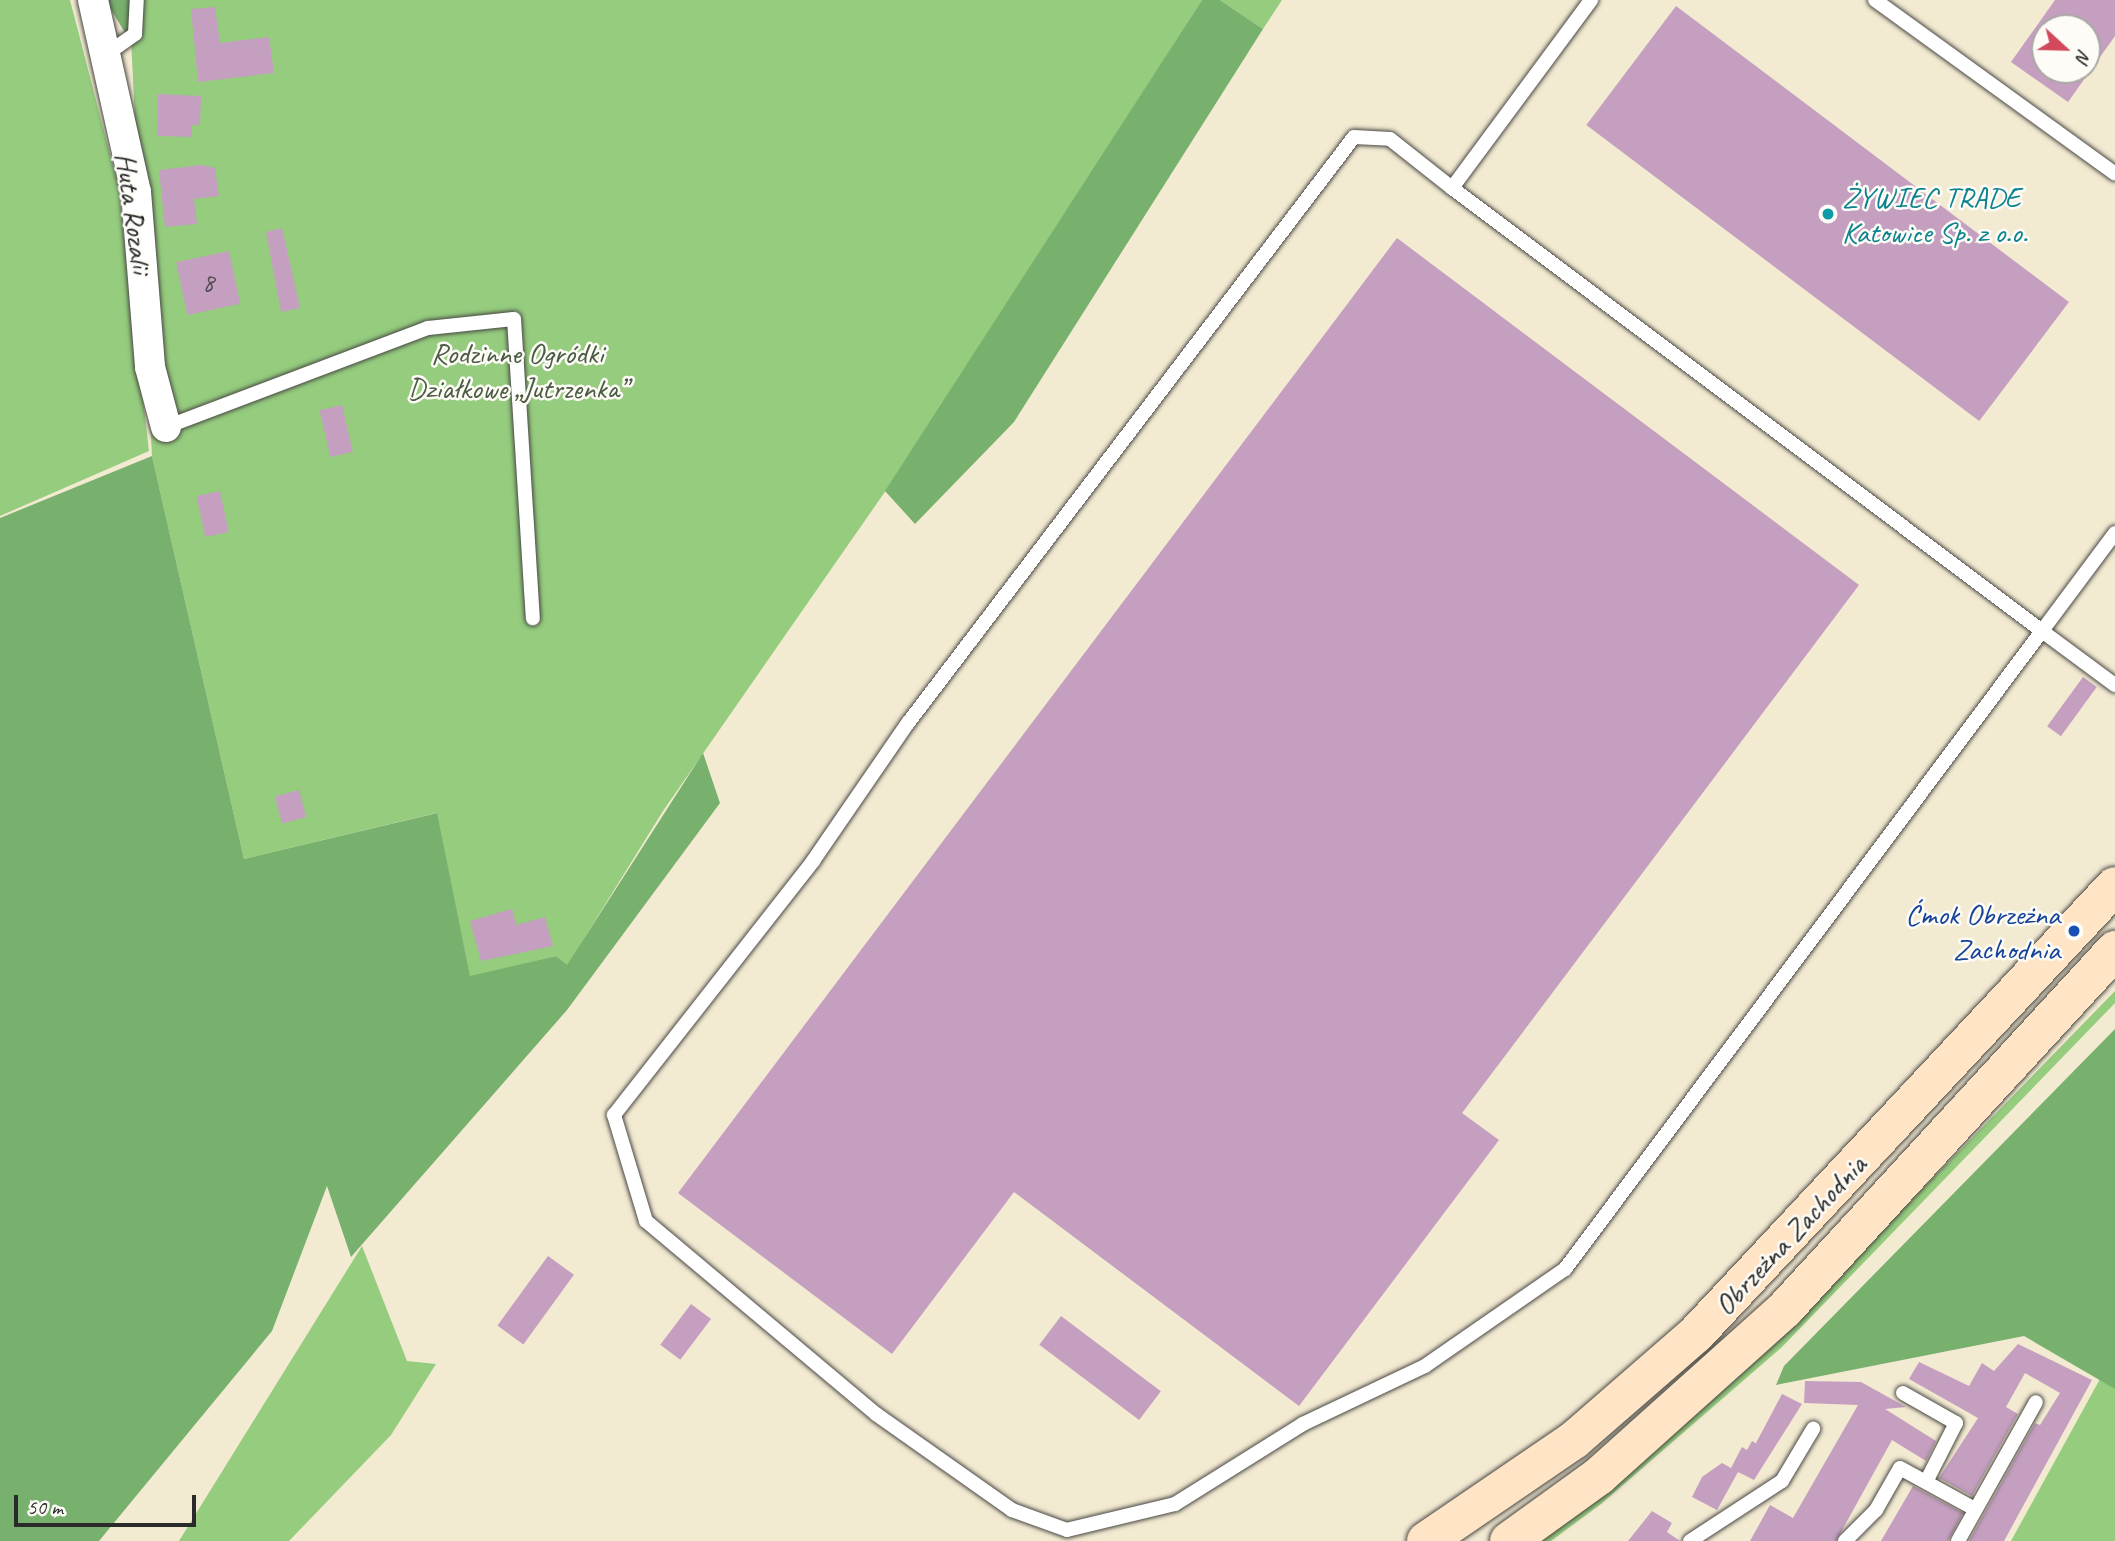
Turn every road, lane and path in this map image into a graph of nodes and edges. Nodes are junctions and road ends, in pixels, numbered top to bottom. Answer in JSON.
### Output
{"nodes":[{"id":1,"x":93,"y":0,"type":"edge"},
{"id":2,"x":136,"y":0,"type":"edge"},
{"id":3,"x":1591,"y":0,"type":"edge"},
{"id":4,"x":1875,"y":0,"type":"edge"},
{"id":5,"x":103,"y":44,"type":"junction"},
{"id":6,"x":2115,"y":174,"type":"edge"},
{"id":7,"x":1452,"y":188,"type":"junction"},
{"id":8,"x":166,"y":426,"type":"joint"},
{"id":9,"x":2115,"y":533,"type":"edge"},
{"id":10,"x":533,"y":618,"type":"dead end"},
{"id":11,"x":2042,"y":631,"type":"junction"},
{"id":12,"x":2115,"y":685,"type":"edge"},
{"id":13,"x":2115,"y":886,"type":"edge"},
{"id":14,"x":2115,"y":950,"type":"edge"},
{"id":15,"x":1903,"y":1393,"type":"dead end"},
{"id":16,"x":2036,"y":1402,"type":"dead end"},
{"id":17,"x":1813,"y":1429,"type":"dead end"},
{"id":18,"x":1926,"y":1482,"type":"junction"},
{"id":19,"x":1975,"y":1509,"type":"junction"},
{"id":20,"x":1426,"y":1541,"type":"edge"},
{"id":21,"x":1509,"y":1541,"type":"edge"},
{"id":22,"x":1690,"y":1541,"type":"edge"},
{"id":23,"x":1845,"y":1541,"type":"edge"},
{"id":24,"x":1958,"y":1541,"type":"edge"}],
"edges":[{"from":1,"to":5,"type":"street","name":"Huta Rozalii"},
{"from":2,"to":5,"type":"lane"},
{"from":3,"to":7,"type":"lane"},
{"from":4,"to":6,"type":"lane"},
{"from":5,"to":8,"type":"street","name":"Huta Rozalii"},
{"from":7,"to":11,"type":"lane"},
{"from":7,"to":11,"type":"lane"},
{"from":8,"to":10,"type":"lane"},
{"from":9,"to":11,"type":"lane"},
{"from":11,"to":12,"type":"lane"},
{"from":13,"to":20,"type":"street","name":"Obrzeżna Zachodnia"},
{"from":14,"to":21,"type":"street","name":"Obrzeżna Zachodnia"},
{"from":15,"to":18,"type":"lane"},
{"from":16,"to":19,"type":"lane"},
{"from":17,"to":22,"type":"lane"},
{"from":18,"to":19,"type":"lane"},
{"from":18,"to":23,"type":"lane"},
{"from":19,"to":24,"type":"lane"}]}
